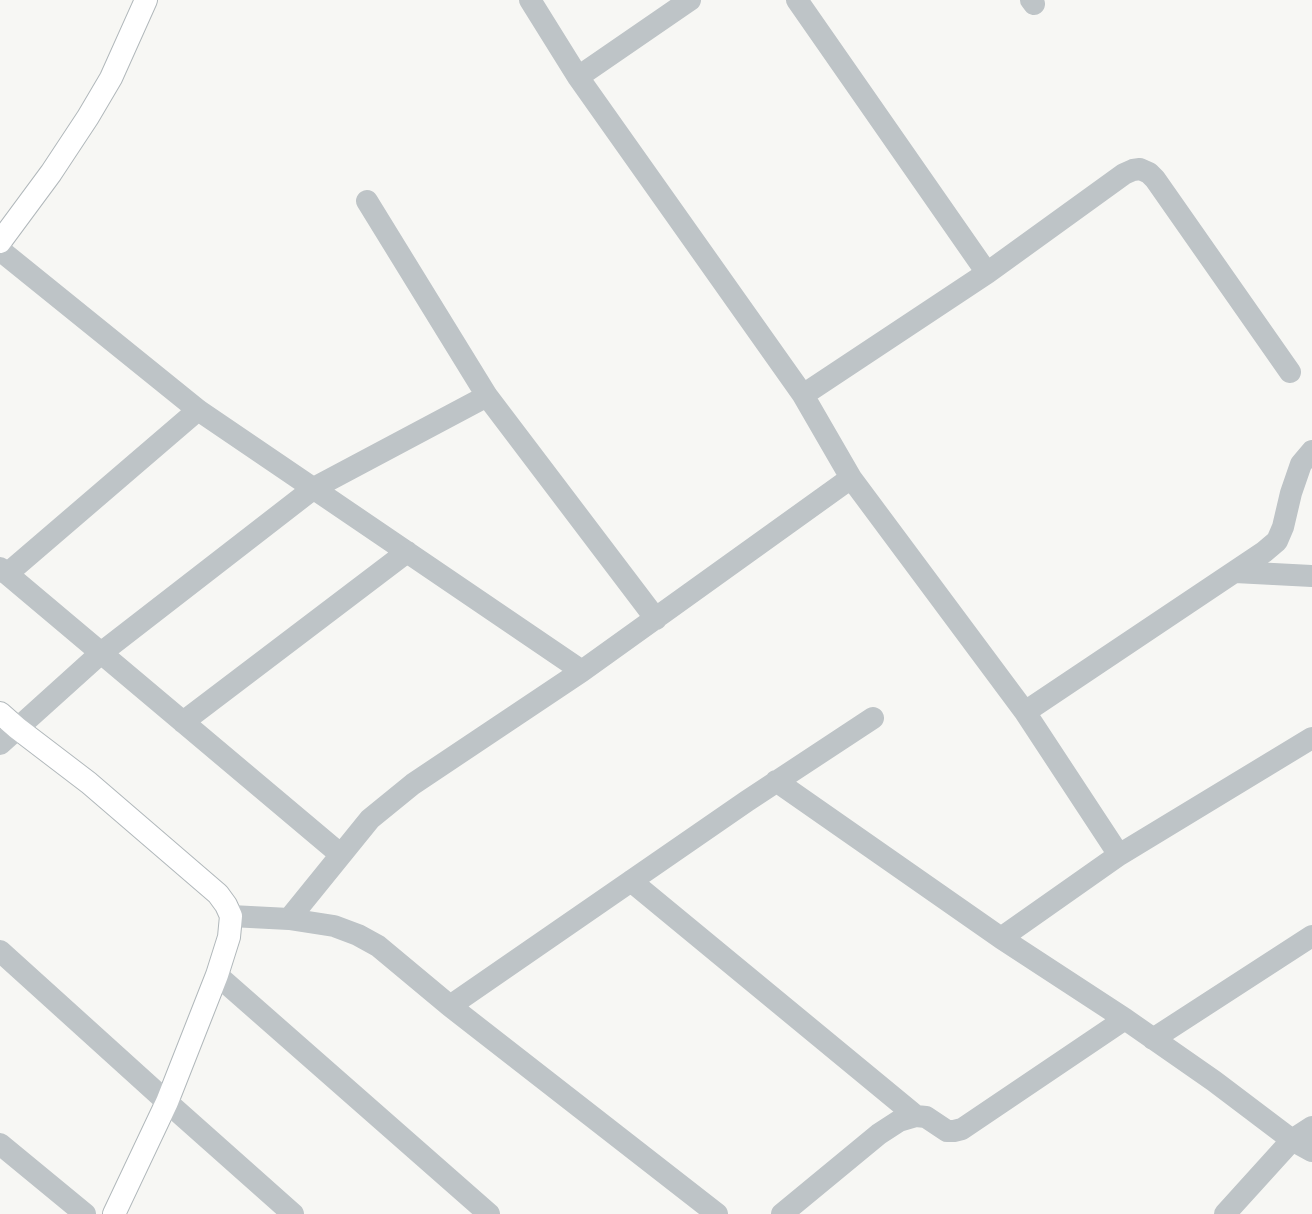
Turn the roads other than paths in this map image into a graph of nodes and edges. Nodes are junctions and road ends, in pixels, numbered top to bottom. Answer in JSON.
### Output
{"nodes":[{"id":1,"x":146,"y":0,"type":"edge"},
{"id":2,"x":530,"y":0,"type":"edge"},
{"id":3,"x":690,"y":0,"type":"edge"},
{"id":4,"x":797,"y":0,"type":"edge"},
{"id":5,"x":578,"y":76,"type":"junction"},
{"id":6,"x":367,"y":201,"type":"dead end"},
{"id":7,"x":0,"y":242,"type":"edge"},
{"id":8,"x":0,"y":250,"type":"edge"},
{"id":9,"x":987,"y":273,"type":"junction"},
{"id":10,"x":1290,"y":372,"type":"dead end"},
{"id":11,"x":803,"y":395,"type":"junction"},
{"id":12,"x":487,"y":396,"type":"junction"},
{"id":13,"x":198,"y":410,"type":"junction"},
{"id":14,"x":1312,"y":451,"type":"edge"},
{"id":15,"x":851,"y":478,"type":"junction"},
{"id":16,"x":314,"y":488,"type":"junction"},
{"id":17,"x":407,"y":552,"type":"junction"},
{"id":18,"x":4,"y":571,"type":"edge"},
{"id":19,"x":1235,"y":572,"type":"junction"},
{"id":20,"x":1312,"y":576,"type":"edge"},
{"id":21,"x":656,"y":619,"type":"junction"},
{"id":22,"x":102,"y":653,"type":"junction"},
{"id":23,"x":582,"y":671,"type":"junction"},
{"id":24,"x":1025,"y":712,"type":"junction"},
{"id":25,"x":0,"y":713,"type":"edge"},
{"id":26,"x":873,"y":718,"type":"dead end"},
{"id":27,"x":183,"y":722,"type":"junction"},
{"id":28,"x":17,"y":728,"type":"junction"},
{"id":29,"x":1312,"y":738,"type":"edge"},
{"id":30,"x":0,"y":744,"type":"edge"},
{"id":31,"x":776,"y":781,"type":"junction"},
{"id":32,"x":340,"y":854,"type":"junction"},
{"id":33,"x":1119,"y":855,"type":"junction"},
{"id":34,"x":631,"y":881,"type":"junction"},
{"id":35,"x":231,"y":916,"type":"junction"},
{"id":36,"x":289,"y":919,"type":"junction"},
{"id":37,"x":1312,"y":936,"type":"edge"},
{"id":38,"x":1001,"y":938,"type":"junction"},
{"id":39,"x":0,"y":951,"type":"edge"},
{"id":40,"x":217,"y":975,"type":"junction"},
{"id":41,"x":450,"y":1006,"type":"junction"},
{"id":42,"x":1125,"y":1019,"type":"junction"},
{"id":43,"x":1153,"y":1039,"type":"junction"},
{"id":44,"x":167,"y":1102,"type":"junction"},
{"id":45,"x":916,"y":1116,"type":"junction"},
{"id":46,"x":1312,"y":1127,"type":"edge"},
{"id":47,"x":1292,"y":1140,"type":"junction"},
{"id":48,"x":0,"y":1144,"type":"edge"},
{"id":49,"x":1312,"y":1151,"type":"edge"},
{"id":50,"x":85,"y":1214,"type":"edge"},
{"id":51,"x":114,"y":1214,"type":"edge"},
{"id":52,"x":293,"y":1214,"type":"edge"},
{"id":53,"x":490,"y":1214,"type":"edge"},
{"id":54,"x":716,"y":1214,"type":"edge"},
{"id":55,"x":782,"y":1214,"type":"edge"},
{"id":56,"x":1225,"y":1214,"type":"edge"}],
"edges":[{"from":1,"to":7,"type":"street"},
{"from":2,"to":5,"type":"street"},
{"from":3,"to":5,"type":"street"},
{"from":4,"to":9,"type":"street"},
{"from":5,"to":11,"type":"street"},
{"from":6,"to":12,"type":"street"},
{"from":8,"to":13,"type":"street"},
{"from":9,"to":10,"type":"street"},
{"from":9,"to":11,"type":"street"},
{"from":11,"to":15,"type":"street"},
{"from":12,"to":16,"type":"street"},
{"from":12,"to":21,"type":"street"},
{"from":13,"to":16,"type":"street"},
{"from":13,"to":18,"type":"street"},
{"from":14,"to":19,"type":"street"},
{"from":15,"to":21,"type":"street"},
{"from":15,"to":24,"type":"street"},
{"from":16,"to":17,"type":"street"},
{"from":16,"to":22,"type":"street"},
{"from":17,"to":23,"type":"street"},
{"from":17,"to":27,"type":"street"},
{"from":18,"to":22,"type":"street"},
{"from":19,"to":20,"type":"street"},
{"from":19,"to":24,"type":"street"},
{"from":21,"to":23,"type":"street"},
{"from":22,"to":27,"type":"street"},
{"from":22,"to":28,"type":"street"},
{"from":23,"to":32,"type":"street"},
{"from":24,"to":33,"type":"street"},
{"from":25,"to":28,"type":"street"},
{"from":26,"to":31,"type":"street"},
{"from":27,"to":32,"type":"street"},
{"from":28,"to":30,"type":"street"},
{"from":28,"to":35,"type":"street"},
{"from":29,"to":33,"type":"street"},
{"from":31,"to":34,"type":"street"},
{"from":31,"to":38,"type":"street"},
{"from":32,"to":36,"type":"street"},
{"from":33,"to":38,"type":"street"},
{"from":34,"to":41,"type":"street"},
{"from":34,"to":45,"type":"street"},
{"from":35,"to":36,"type":"street"},
{"from":35,"to":40,"type":"street"},
{"from":36,"to":41,"type":"street"},
{"from":37,"to":43,"type":"street"},
{"from":38,"to":42,"type":"street"},
{"from":39,"to":44,"type":"street"},
{"from":40,"to":44,"type":"street"},
{"from":40,"to":53,"type":"street"},
{"from":41,"to":54,"type":"street"},
{"from":42,"to":43,"type":"street"},
{"from":42,"to":45,"type":"street"},
{"from":43,"to":47,"type":"street"},
{"from":44,"to":51,"type":"street"},
{"from":44,"to":52,"type":"street"},
{"from":45,"to":55,"type":"street"},
{"from":46,"to":47,"type":"street"},
{"from":47,"to":49,"type":"street"},
{"from":47,"to":56,"type":"street"},
{"from":48,"to":50,"type":"street"}]}
